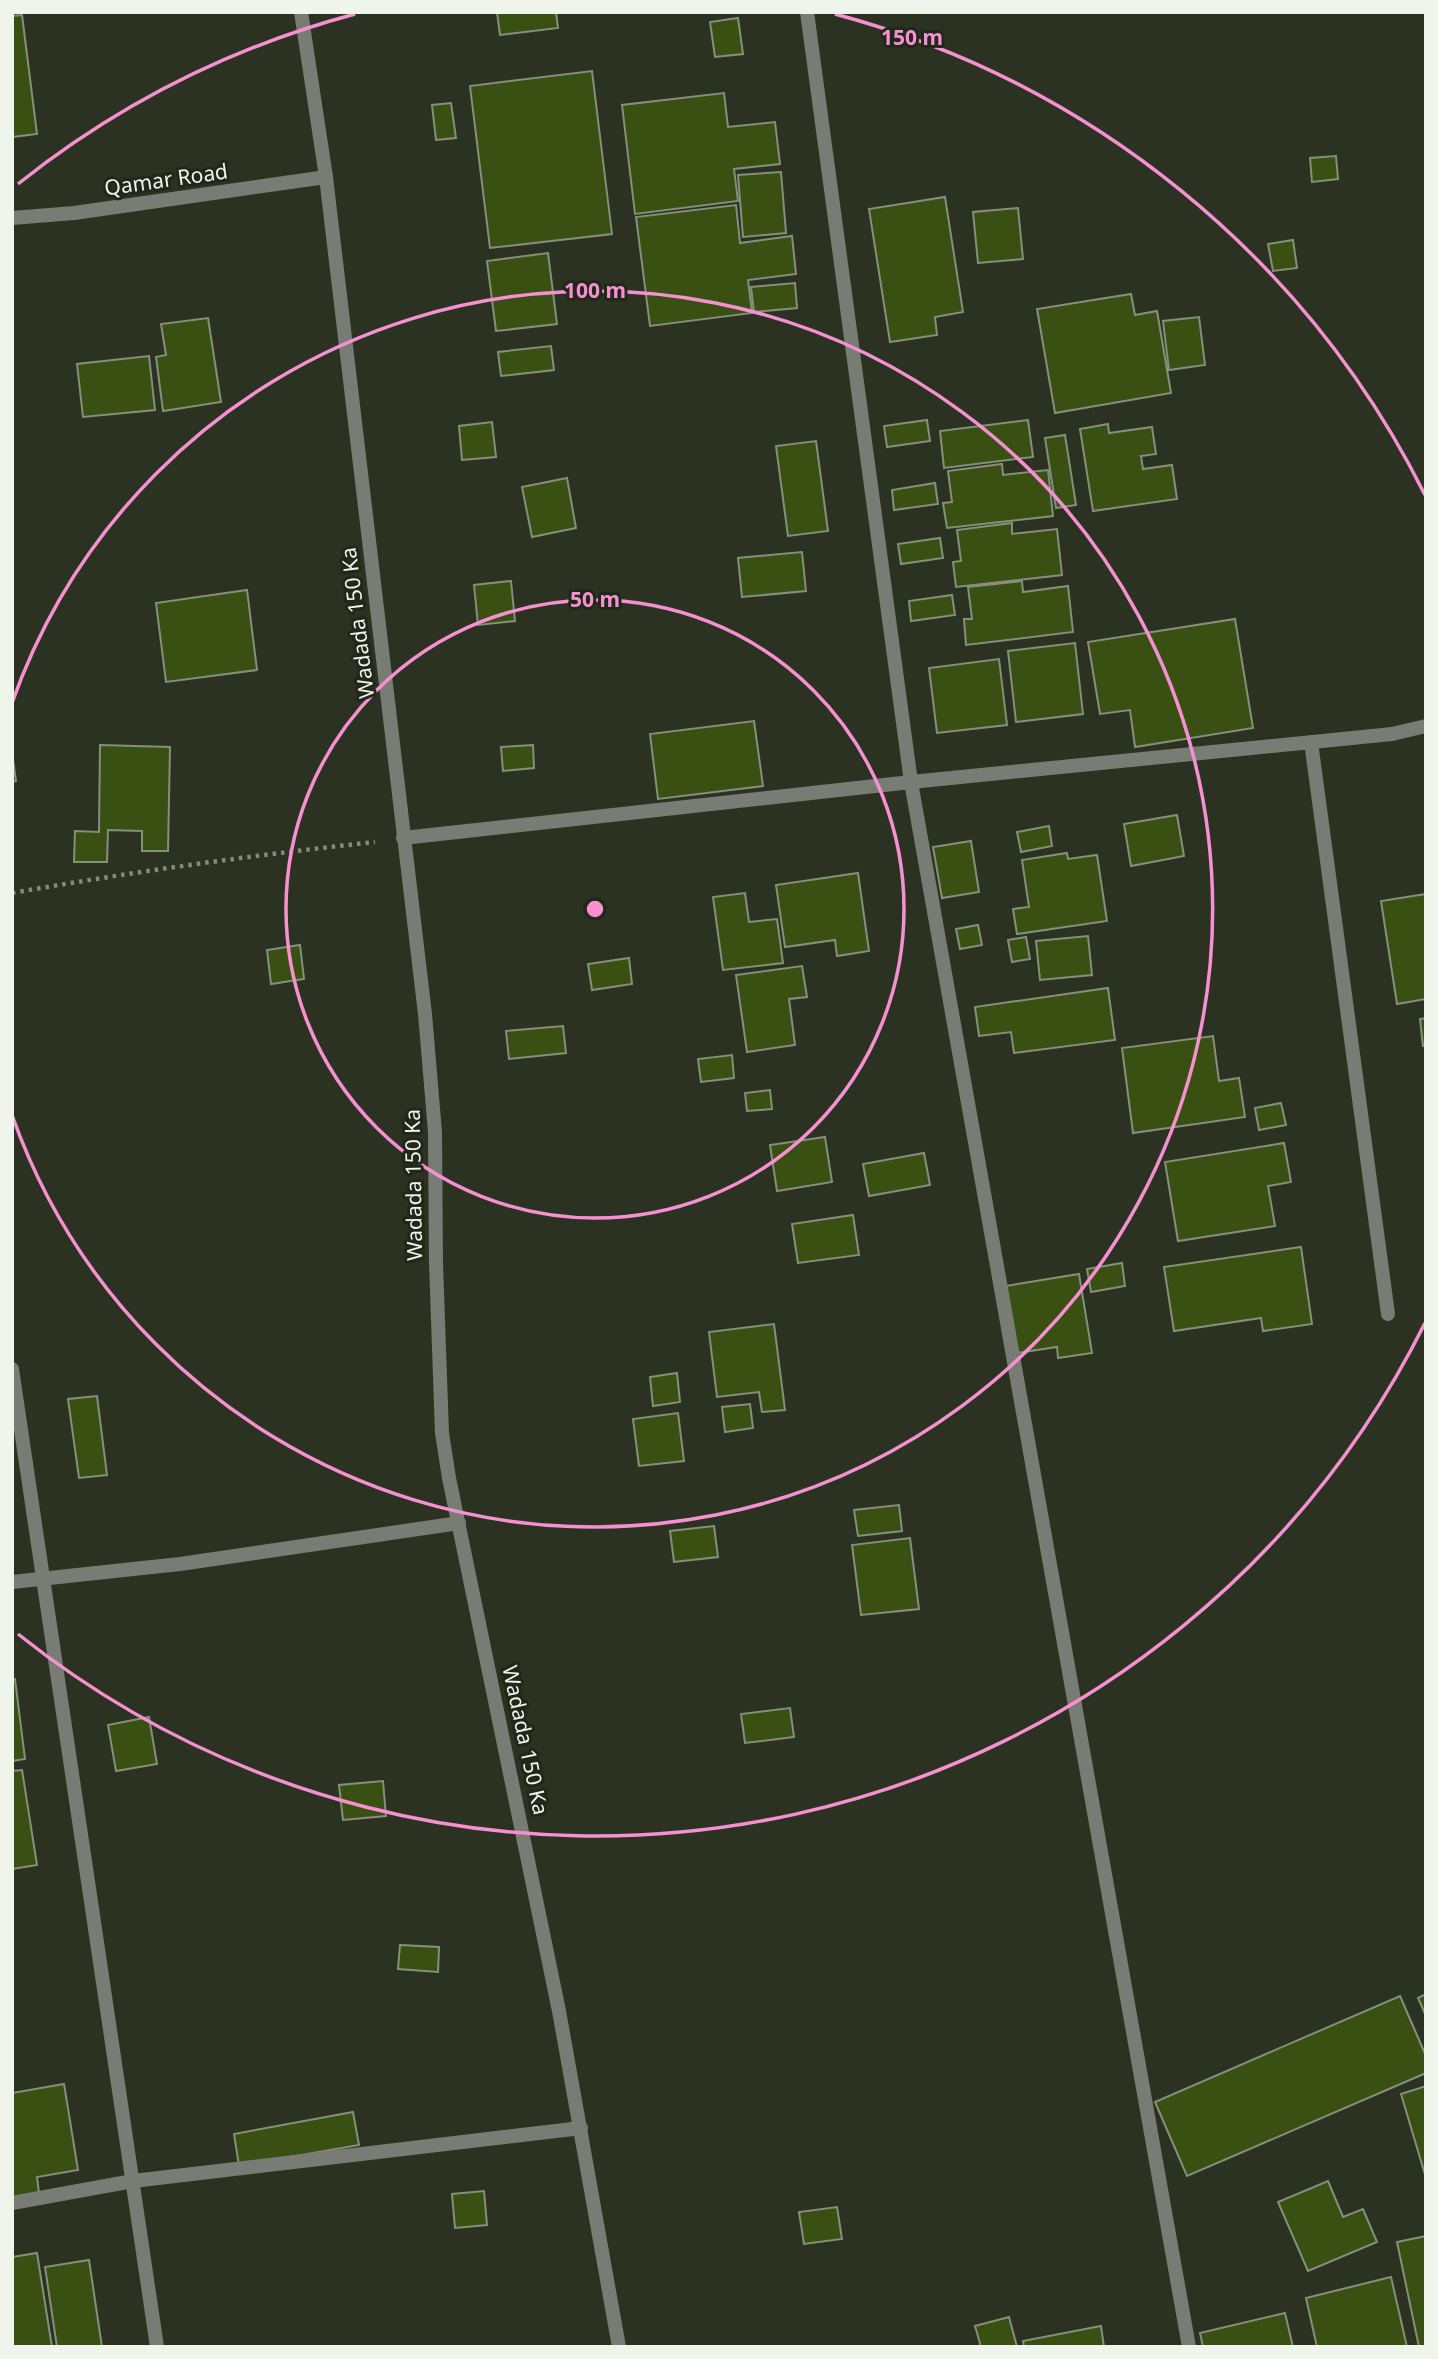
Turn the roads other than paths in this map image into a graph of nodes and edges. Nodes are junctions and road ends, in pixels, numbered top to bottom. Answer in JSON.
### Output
{"nodes":[{"id":1,"x":301,"y":12,"type":"edge"},
{"id":2,"x":807,"y":12,"type":"edge"},
{"id":3,"x":326,"y":177,"type":"junction"},
{"id":4,"x":12,"y":218,"type":"edge"},
{"id":5,"x":1426,"y":726,"type":"edge"},
{"id":6,"x":1311,"y":742,"type":"junction"},
{"id":7,"x":911,"y":782,"type":"junction"},
{"id":8,"x":403,"y":838,"type":"junction"},
{"id":9,"x":1388,"y":1314,"type":"dead end"},
{"id":10,"x":12,"y":1370,"type":"edge"},
{"id":11,"x":459,"y":1523,"type":"junction"},
{"id":12,"x":42,"y":1579,"type":"junction"},
{"id":13,"x":12,"y":1582,"type":"edge"},
{"id":14,"x":580,"y":2127,"type":"junction"},
{"id":15,"x":133,"y":2181,"type":"junction"},
{"id":16,"x":12,"y":2203,"type":"edge"},
{"id":17,"x":158,"y":2347,"type":"edge"},
{"id":18,"x":619,"y":2347,"type":"edge"},
{"id":19,"x":1189,"y":2347,"type":"edge"}],
"edges":[{"from":1,"to":3,"type":"street","name":"Wadada 150 Ka"},
{"from":2,"to":7,"type":"street"},
{"from":3,"to":4,"type":"street","name":"Qamar Road"},
{"from":3,"to":8,"type":"street","name":"Wadada 150 Ka"},
{"from":5,"to":6,"type":"street"},
{"from":6,"to":7,"type":"street"},
{"from":6,"to":9,"type":"street"},
{"from":7,"to":8,"type":"street"},
{"from":7,"to":19,"type":"street"},
{"from":8,"to":11,"type":"street","name":"Wadada 150 Ka"},
{"from":10,"to":12,"type":"street"},
{"from":11,"to":12,"type":"street"},
{"from":11,"to":14,"type":"street","name":"Wadada 150 Ka"},
{"from":12,"to":13,"type":"street"},
{"from":12,"to":15,"type":"street"},
{"from":14,"to":15,"type":"street"},
{"from":14,"to":18,"type":"street","name":"Wadada 150 Ka"},
{"from":15,"to":16,"type":"street"},
{"from":15,"to":17,"type":"street"}]}
